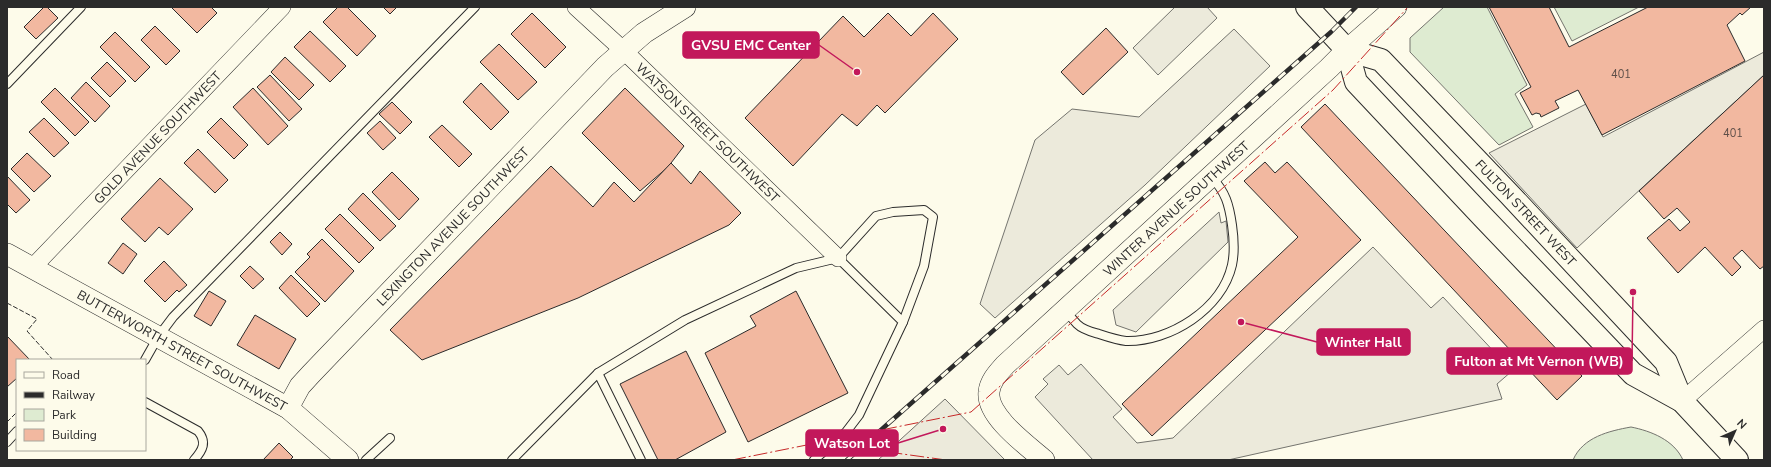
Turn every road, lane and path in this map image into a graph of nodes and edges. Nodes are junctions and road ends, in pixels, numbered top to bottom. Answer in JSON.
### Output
{"nodes":[{"id":1,"x":81,"y":7,"type":"edge"},
{"id":2,"x":282,"y":7,"type":"edge"},
{"id":3,"x":475,"y":7,"type":"edge"},
{"id":4,"x":576,"y":7,"type":"edge"},
{"id":5,"x":685,"y":7,"type":"edge"},
{"id":6,"x":1307,"y":7,"type":"edge"},
{"id":7,"x":1396,"y":7,"type":"edge"},
{"id":8,"x":623,"y":50,"type":"junction"},
{"id":9,"x":1346,"y":50,"type":"junction"},
{"id":10,"x":7,"y":84,"type":"edge"},
{"id":11,"x":1211,"y":175,"type":"junction"},
{"id":12,"x":7,"y":254,"type":"edge"},
{"id":13,"x":838,"y":258,"type":"junction"},
{"id":14,"x":32,"y":268,"type":"junction"},
{"id":15,"x":1065,"y":310,"type":"junction"},
{"id":16,"x":903,"y":322,"type":"junction"},
{"id":17,"x":1764,"y":329,"type":"edge"},
{"id":18,"x":158,"y":337,"type":"junction"},
{"id":19,"x":146,"y":359,"type":"edge"},
{"id":20,"x":598,"y":373,"type":"junction"},
{"id":21,"x":1682,"y":401,"type":"junction"},
{"id":22,"x":146,"y":403,"type":"edge"},
{"id":23,"x":288,"y":408,"type":"junction"},
{"id":24,"x":16,"y":433,"type":"edge"},
{"id":25,"x":390,"y":438,"type":"dead end"},
{"id":26,"x":7,"y":442,"type":"edge"},
{"id":27,"x":194,"y":460,"type":"edge"},
{"id":28,"x":348,"y":460,"type":"edge"},
{"id":29,"x":366,"y":460,"type":"edge"},
{"id":30,"x":512,"y":460,"type":"edge"},
{"id":31,"x":642,"y":460,"type":"edge"},
{"id":32,"x":814,"y":460,"type":"edge"},
{"id":33,"x":1044,"y":460,"type":"edge"},
{"id":34,"x":1737,"y":460,"type":"edge"}],
"edges":[{"from":1,"to":10,"type":"lane"},
{"from":2,"to":14,"type":"street","name":"GOLD AVENUE SOUTHWEST"},
{"from":3,"to":18,"type":"lane"},
{"from":4,"to":8,"type":"street","name":"WATSON STREET SOUTHWEST"},
{"from":5,"to":8,"type":"street","name":"LEXINGTON AVENUE SOUTHWEST"},
{"from":6,"to":9,"type":"main road","name":"FULTON STREET WEST"},
{"from":7,"to":9,"type":"street","name":"WINTER AVENUE SOUTHWEST"},
{"from":8,"to":13,"type":"street","name":"WATSON STREET SOUTHWEST"},
{"from":8,"to":23,"type":"street","name":"LEXINGTON AVENUE SOUTHWEST"},
{"from":9,"to":11,"type":"street","name":"WINTER AVENUE SOUTHWEST"},
{"from":9,"to":21,"type":"main road","name":"FULTON STREET WEST"},
{"from":9,"to":21,"type":"main road","name":"FULTON STREET WEST"},
{"from":11,"to":15,"type":"street","name":"WINTER AVENUE SOUTHWEST"},
{"from":11,"to":15,"type":"lane"},
{"from":12,"to":14,"type":"street","name":"BUTTERWORTH STREET SOUTHWEST"},
{"from":13,"to":16,"type":"lane"},
{"from":13,"to":16,"type":"lane"},
{"from":13,"to":20,"type":"lane"},
{"from":14,"to":18,"type":"street","name":"BUTTERWORTH STREET SOUTHWEST"},
{"from":15,"to":33,"type":"street","name":"WINTER AVENUE SOUTHWEST"},
{"from":16,"to":32,"type":"lane"},
{"from":17,"to":21,"type":"street"},
{"from":18,"to":19,"type":"lane"},
{"from":18,"to":23,"type":"street","name":"BUTTERWORTH STREET SOUTHWEST"},
{"from":20,"to":30,"type":"lane"},
{"from":20,"to":31,"type":"lane"},
{"from":21,"to":34,"type":"main road","name":"FULTON STREET WEST"},
{"from":22,"to":27,"type":"lane"},
{"from":23,"to":28,"type":"street","name":"BUTTERWORTH STREET SOUTHWEST"},
{"from":24,"to":26,"type":"lane"},
{"from":25,"to":29,"type":"lane"}]}
